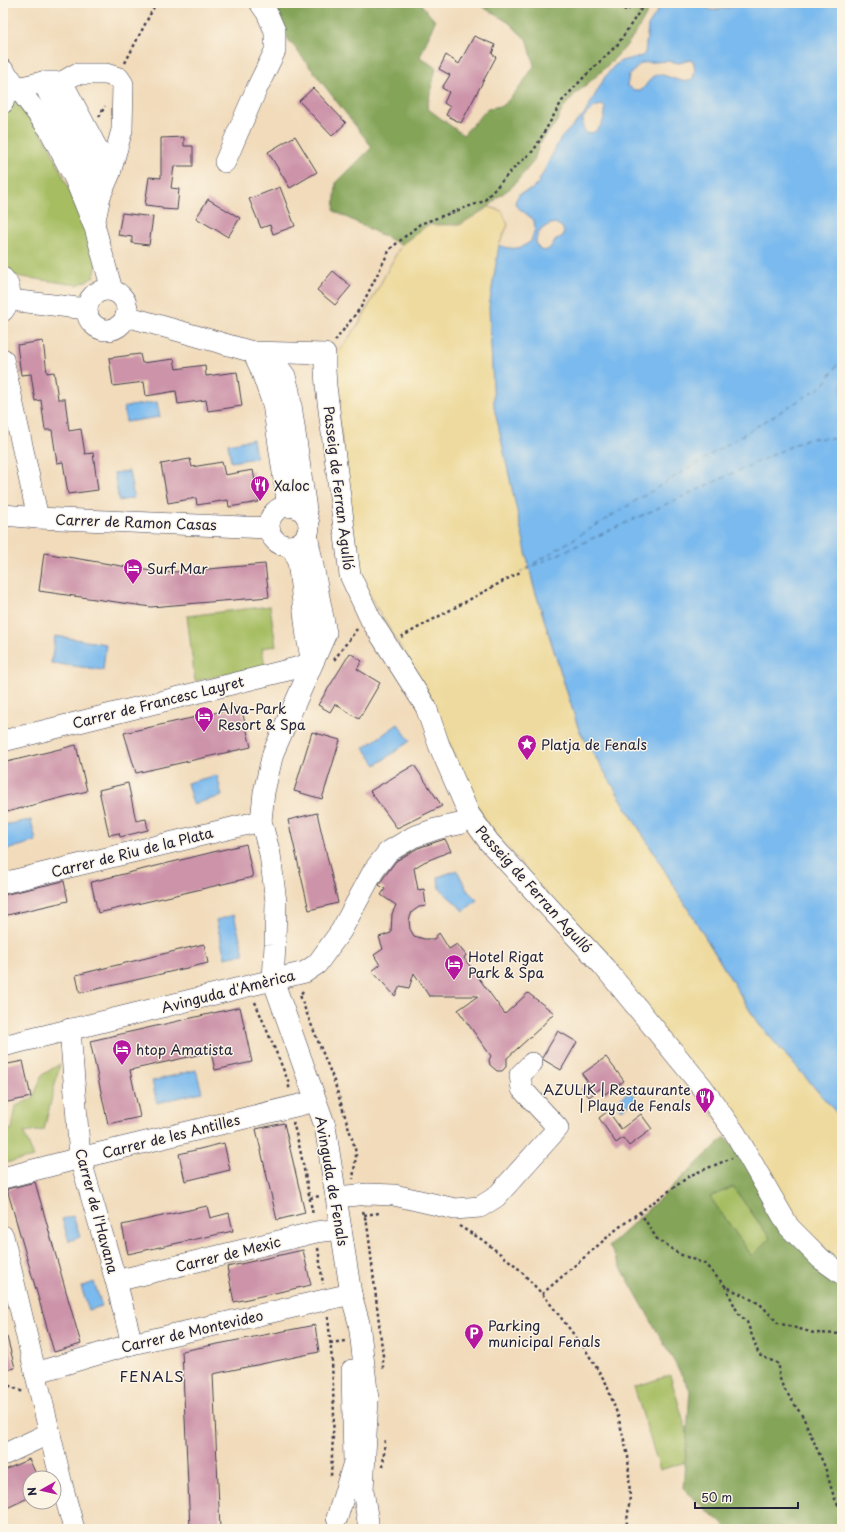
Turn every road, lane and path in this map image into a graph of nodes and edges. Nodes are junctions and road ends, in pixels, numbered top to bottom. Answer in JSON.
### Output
{"nodes":[{"id":1,"x":156,"y":3,"type":"edge"},
{"id":2,"x":260,"y":3,"type":"edge"},
{"id":3,"x":626,"y":3,"type":"edge"},
{"id":4,"x":633,"y":3,"type":"edge"},
{"id":5,"x":645,"y":3,"type":"edge"},
{"id":6,"x":129,"y":56,"type":"dead end"},
{"id":7,"x":11,"y":78,"type":"edge"},
{"id":8,"x":52,"y":82,"type":"junction"},
{"id":9,"x":3,"y":103,"type":"edge"},
{"id":10,"x":226,"y":162,"type":"dead end"},
{"id":11,"x":110,"y":172,"type":"junction"},
{"id":12,"x":100,"y":196,"type":"junction"},
{"id":13,"x":94,"y":225,"type":"junction"},
{"id":14,"x":3,"y":278,"type":"edge"},
{"id":15,"x":112,"y":290,"type":"junction"},
{"id":16,"x":6,"y":306,"type":"edge"},
{"id":17,"x":87,"y":309,"type":"junction"},
{"id":18,"x":126,"y":316,"type":"junction"},
{"id":19,"x":253,"y":352,"type":"junction"},
{"id":20,"x":326,"y":354,"type":"junction"},
{"id":21,"x":3,"y":359,"type":"edge"},
{"id":22,"x":288,"y":507,"type":"junction"},
{"id":23,"x":3,"y":515,"type":"edge"},
{"id":24,"x":38,"y":518,"type":"junction"},
{"id":25,"x":268,"y":528,"type":"junction"},
{"id":26,"x":302,"y":533,"type":"junction"},
{"id":27,"x":520,"y":572,"type":"dead end"},
{"id":28,"x":386,"y":644,"type":"junction"},
{"id":29,"x":334,"y":660,"type":"dead end"},
{"id":30,"x":321,"y":664,"type":"junction"},
{"id":31,"x":3,"y":740,"type":"edge"},
{"id":32,"x":261,"y":820,"type":"junction"},
{"id":33,"x":459,"y":824,"type":"dead end"},
{"id":34,"x":3,"y":883,"type":"edge"},
{"id":35,"x":273,"y":980,"type":"junction"},
{"id":36,"x":70,"y":1029,"type":"junction"},
{"id":37,"x":3,"y":1046,"type":"edge"},
{"id":38,"x":532,"y":1063,"type":"dead end"},
{"id":39,"x":316,"y":1101,"type":"junction"},
{"id":40,"x":746,"y":1152,"type":"junction"},
{"id":41,"x":80,"y":1158,"type":"junction"},
{"id":42,"x":3,"y":1178,"type":"edge"},
{"id":43,"x":336,"y":1197,"type":"junction"},
{"id":44,"x":385,"y":1212,"type":"dead end"},
{"id":45,"x":640,"y":1212,"type":"junction"},
{"id":46,"x":364,"y":1215,"type":"dead end"},
{"id":47,"x":456,"y":1224,"type":"dead end"},
{"id":48,"x":341,"y":1228,"type":"junction"},
{"id":49,"x":3,"y":1236,"type":"edge"},
{"id":50,"x":842,"y":1274,"type":"edge"},
{"id":51,"x":116,"y":1281,"type":"junction"},
{"id":52,"x":725,"y":1286,"type":"junction"},
{"id":53,"x":351,"y":1294,"type":"junction"},
{"id":54,"x":542,"y":1294,"type":"junction"},
{"id":55,"x":842,"y":1334,"type":"edge"},
{"id":56,"x":132,"y":1344,"type":"junction"},
{"id":57,"x":35,"y":1373,"type":"junction"},
{"id":58,"x":3,"y":1383,"type":"edge"},
{"id":59,"x":26,"y":1394,"type":"dead end"},
{"id":60,"x":50,"y":1433,"type":"junction"},
{"id":61,"x":3,"y":1455,"type":"edge"},
{"id":62,"x":842,"y":1512,"type":"edge"},
{"id":63,"x":333,"y":1524,"type":"edge"},
{"id":64,"x":371,"y":1526,"type":"edge"},
{"id":65,"x":74,"y":1529,"type":"edge"},
{"id":66,"x":626,"y":1529,"type":"edge"}],
"edges":[{"from":1,"to":6,"type":"path"},
{"from":2,"to":10,"type":"street"},
{"from":3,"to":4,"type":"path"},
{"from":5,"to":20,"type":"path"},
{"from":7,"to":8,"type":"street"},
{"from":7,"to":9,"type":"street"},
{"from":7,"to":13,"type":"street"},
{"from":8,"to":11,"type":"street"},
{"from":8,"to":11,"type":"street"},
{"from":8,"to":12,"type":"street"},
{"from":11,"to":12,"type":"street"},
{"from":12,"to":13,"type":"street"},
{"from":13,"to":15,"type":"street"},
{"from":14,"to":16,"type":"street"},
{"from":15,"to":17,"type":"street"},
{"from":15,"to":18,"type":"street"},
{"from":16,"to":17,"type":"street"},
{"from":17,"to":18,"type":"street"},
{"from":18,"to":19,"type":"street"},
{"from":19,"to":20,"type":"street"},
{"from":19,"to":22,"type":"street"},
{"from":19,"to":26,"type":"street"},
{"from":20,"to":28,"type":"street","name":"Passeig de Ferran Agulló"},
{"from":21,"to":24,"type":"street"},
{"from":22,"to":25,"type":"street"},
{"from":22,"to":26,"type":"street"},
{"from":23,"to":24,"type":"street","name":"Carrer de Ramon Casas"},
{"from":24,"to":25,"type":"street","name":"Carrer de Ramon Casas"},
{"from":25,"to":26,"type":"street"},
{"from":26,"to":30,"type":"street"},
{"from":27,"to":28,"type":"path"},
{"from":28,"to":40,"type":"street","name":"Passeig de Ferran Agulló"},
{"from":29,"to":30,"type":"path"},
{"from":30,"to":31,"type":"street","name":"Carrer de Francesc Layret"},
{"from":30,"to":32,"type":"street"},
{"from":32,"to":34,"type":"street","name":"Carrer de Riu de la Plata"},
{"from":32,"to":35,"type":"street"},
{"from":33,"to":35,"type":"street","name":"Avinguda d'Amèrica"},
{"from":35,"to":36,"type":"street","name":"Avinguda d'Amèrica"},
{"from":35,"to":39,"type":"street","name":"Avinguda de Fenals"},
{"from":36,"to":37,"type":"street","name":"Avinguda d'Amèrica"},
{"from":36,"to":41,"type":"street","name":"Carrer de l'Havana"},
{"from":38,"to":43,"type":"street"},
{"from":39,"to":41,"type":"street","name":"Carrer de les Antilles"},
{"from":39,"to":43,"type":"street","name":"Avinguda de Fenals"},
{"from":40,"to":45,"type":"path"},
{"from":40,"to":50,"type":"street","name":"Passeig de Ferran Agulló"},
{"from":41,"to":42,"type":"street","name":"Carrer de les Antilles"},
{"from":41,"to":51,"type":"street","name":"Carrer de l'Havana"},
{"from":43,"to":48,"type":"street","name":"Avinguda de Fenals"},
{"from":44,"to":46,"type":"path"},
{"from":45,"to":52,"type":"path"},
{"from":45,"to":54,"type":"path"},
{"from":47,"to":54,"type":"path"},
{"from":48,"to":51,"type":"street","name":"Carrer de Mexic"},
{"from":48,"to":53,"type":"street","name":"Avinguda de Fenals"},
{"from":49,"to":57,"type":"street"},
{"from":51,"to":56,"type":"street","name":"Carrer de l'Havana"},
{"from":52,"to":55,"type":"path"},
{"from":52,"to":62,"type":"path"},
{"from":53,"to":56,"type":"street","name":"Carrer de Montevideo"},
{"from":53,"to":63,"type":"street","name":"Avinguda de Fenals"},
{"from":53,"to":64,"type":"street","name":"Avinguda de Fenals"},
{"from":54,"to":66,"type":"path"},
{"from":56,"to":57,"type":"street","name":"Carrer de Montevideo"},
{"from":57,"to":60,"type":"street"},
{"from":58,"to":59,"type":"path"},
{"from":60,"to":61,"type":"street"},
{"from":60,"to":65,"type":"street"},
{"from":63,"to":64,"type":"street"}]}
